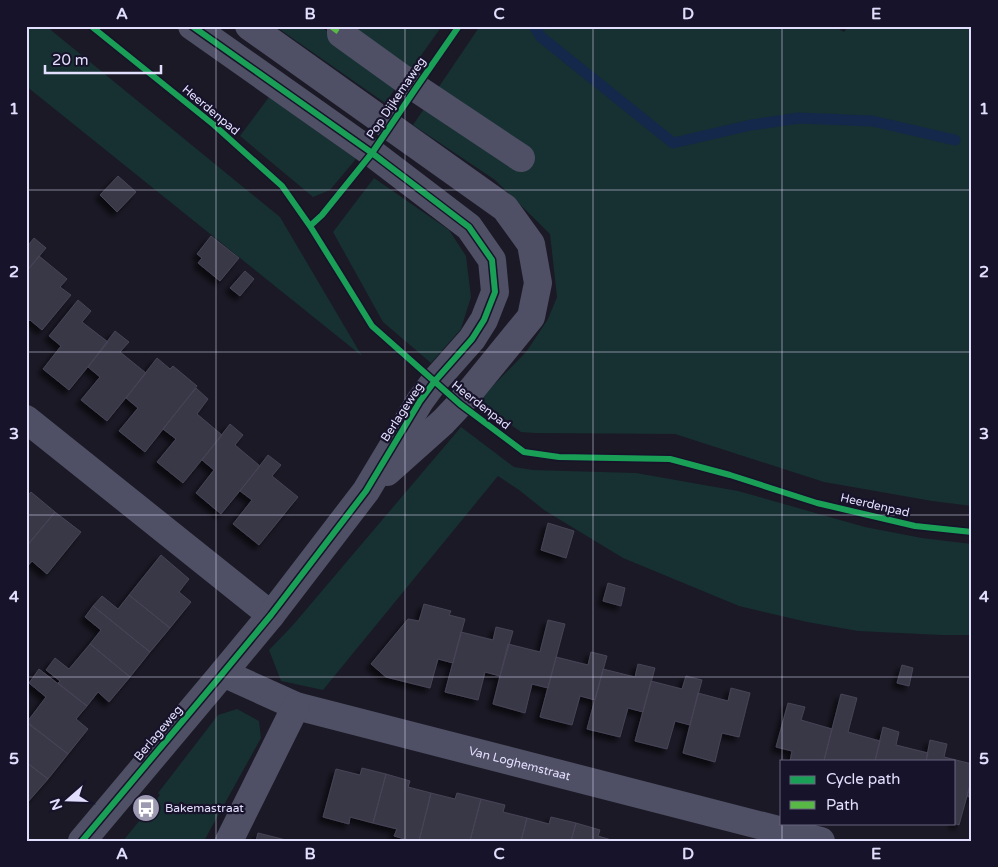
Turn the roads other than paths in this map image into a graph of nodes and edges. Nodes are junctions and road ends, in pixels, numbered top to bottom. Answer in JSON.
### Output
{"nodes":[{"id":1,"x":192,"y":26,"type":"edge"},
{"id":2,"x":249,"y":26,"type":"edge"},
{"id":3,"x":341,"y":26,"type":"edge"},
{"id":4,"x":520,"y":158,"type":"dead end"},
{"id":5,"x":26,"y":419,"type":"edge"},
{"id":6,"x":366,"y":491,"type":"junction"},
{"id":7,"x":271,"y":614,"type":"junction"},
{"id":8,"x":223,"y":673,"type":"junction"},
{"id":9,"x":296,"y":706,"type":"junction"},
{"id":10,"x":82,"y":841,"type":"edge"},
{"id":11,"x":229,"y":841,"type":"edge"},
{"id":12,"x":821,"y":841,"type":"edge"}],
"edges":[{"from":1,"to":6,"type":"street","name":"Berlageweg"},
{"from":2,"to":6,"type":"street","name":"Berlageweg"},
{"from":3,"to":4,"type":"street"},
{"from":5,"to":7,"type":"street"},
{"from":6,"to":7,"type":"street","name":"Berlageweg"},
{"from":7,"to":8,"type":"street","name":"Berlageweg"},
{"from":8,"to":9,"type":"street","name":"Van Loghemstraat"},
{"from":8,"to":10,"type":"street","name":"Berlageweg"},
{"from":9,"to":11,"type":"street"},
{"from":9,"to":12,"type":"street","name":"Van Loghemstraat"}]}
